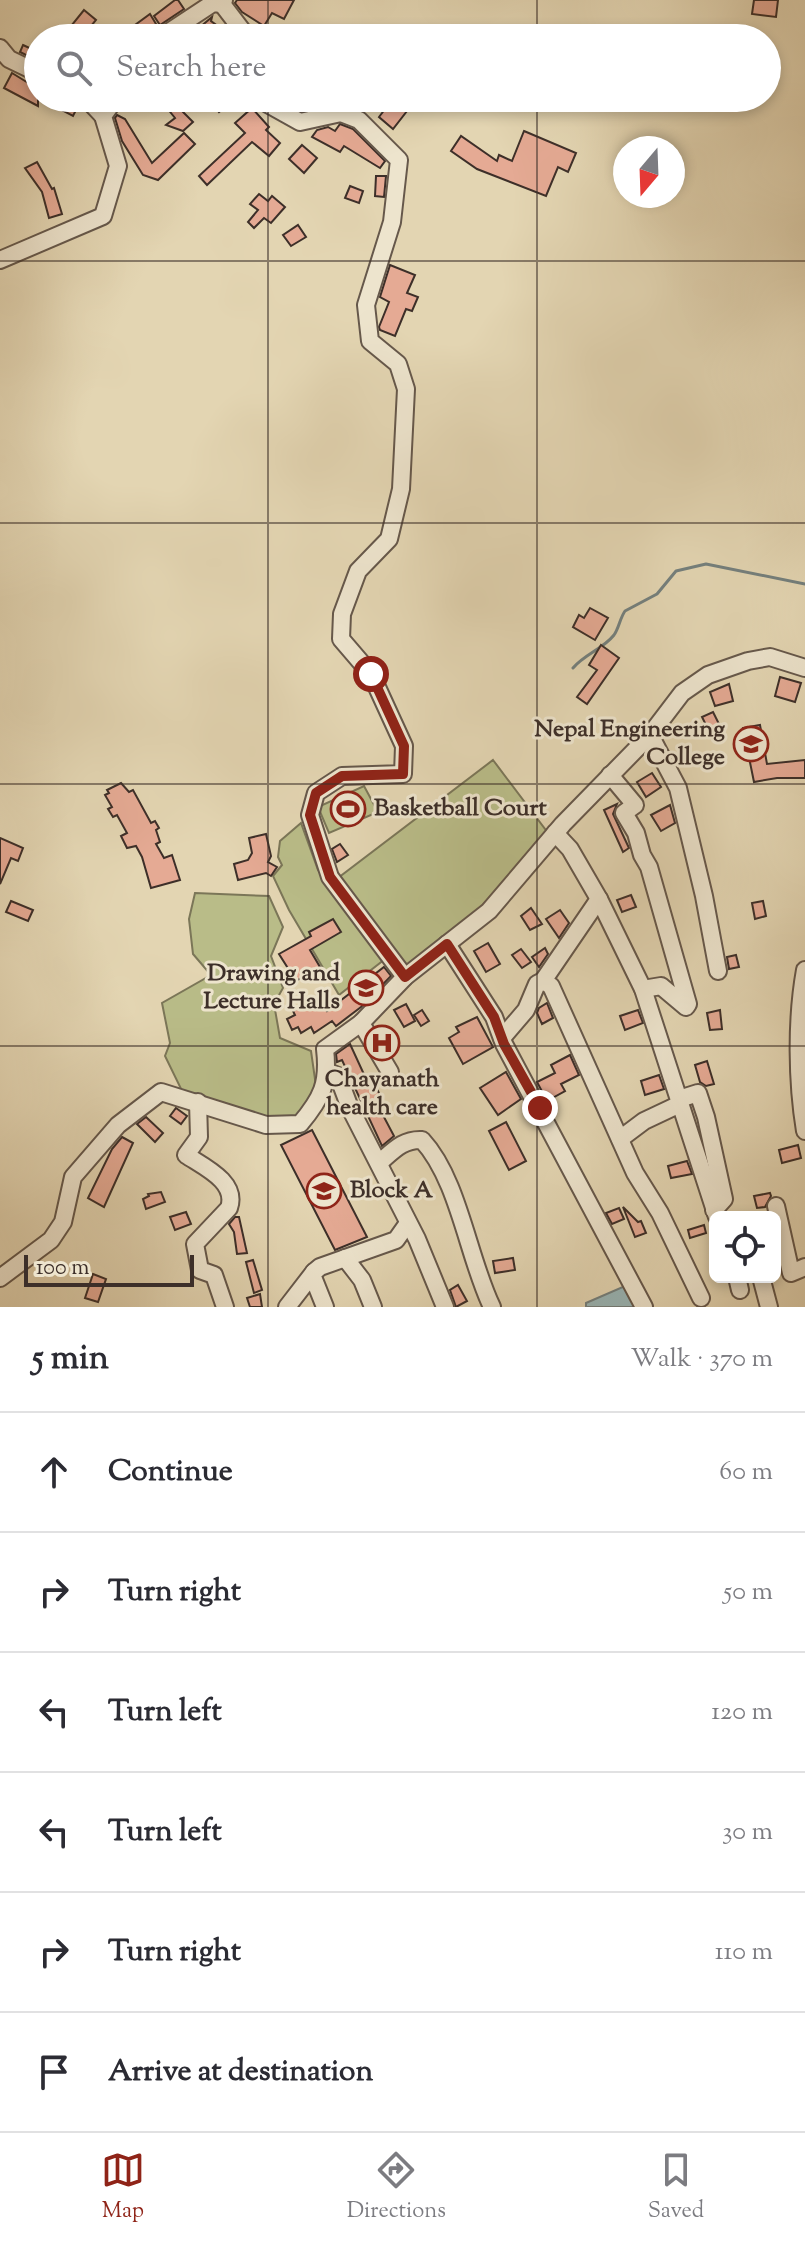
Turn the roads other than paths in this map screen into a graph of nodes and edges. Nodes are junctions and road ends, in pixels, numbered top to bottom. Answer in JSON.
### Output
{"nodes":[{"id":1,"x":223,"y":2,"type":"edge"},
{"id":2,"x":181,"y":24,"type":"edge"},
{"id":3,"x":238,"y":24,"type":"edge"},
{"id":4,"x":0,"y":48,"type":"edge"},
{"id":5,"x":24,"y":66,"type":"edge"},
{"id":6,"x":99,"y":112,"type":"edge"},
{"id":7,"x":106,"y":112,"type":"edge"},
{"id":8,"x":282,"y":112,"type":"edge"},
{"id":9,"x":103,"y":116,"type":"junction"},
{"id":10,"x":0,"y":260,"type":"edge"},
{"id":11,"x":805,"y":668,"type":"edge"},
{"id":12,"x":650,"y":735,"type":"junction"},
{"id":13,"x":610,"y":775,"type":"junction"},
{"id":14,"x":555,"y":833,"type":"junction"},
{"id":15,"x":599,"y":899,"type":"junction"},
{"id":16,"x":447,"y":944,"type":"junction"},
{"id":17,"x":805,"y":970,"type":"edge"},
{"id":18,"x":718,"y":971,"type":"dead end"},
{"id":19,"x":405,"y":977,"type":"junction"},
{"id":20,"x":543,"y":981,"type":"junction"},
{"id":21,"x":643,"y":989,"type":"junction"},
{"id":22,"x":361,"y":1023,"type":"junction"},
{"id":23,"x":502,"y":1038,"type":"junction"},
{"id":24,"x":328,"y":1072,"type":"junction"},
{"id":25,"x":390,"y":1072,"type":"dead end"},
{"id":26,"x":198,"y":1102,"type":"junction"},
{"id":27,"x":680,"y":1102,"type":"junction"},
{"id":28,"x":805,"y":1131,"type":"edge"},
{"id":29,"x":620,"y":1139,"type":"junction"},
{"id":30,"x":379,"y":1163,"type":"junction"},
{"id":31,"x":776,"y":1206,"type":"dead end"},
{"id":32,"x":717,"y":1211,"type":"edge"},
{"id":33,"x":408,"y":1223,"type":"junction"},
{"id":34,"x":345,"y":1258,"type":"junction"},
{"id":35,"x":805,"y":1267,"type":"edge"},
{"id":36,"x":314,"y":1272,"type":"junction"},
{"id":37,"x":0,"y":1278,"type":"edge"},
{"id":38,"x":763,"y":1283,"type":"edge"},
{"id":39,"x":701,"y":1298,"type":"dead end"},
{"id":40,"x":225,"y":1307,"type":"edge"},
{"id":41,"x":287,"y":1307,"type":"edge"},
{"id":42,"x":325,"y":1307,"type":"edge"},
{"id":43,"x":373,"y":1307,"type":"edge"},
{"id":44,"x":445,"y":1307,"type":"edge"},
{"id":45,"x":492,"y":1307,"type":"edge"},
{"id":46,"x":644,"y":1307,"type":"edge"},
{"id":47,"x":769,"y":1307,"type":"edge"}],
"edges":[{"from":1,"to":2,"type":"street"},
{"from":1,"to":3,"type":"street"},
{"from":4,"to":5,"type":"street"},
{"from":6,"to":9,"type":"street"},
{"from":7,"to":9,"type":"street"},
{"from":8,"to":19,"type":"street"},
{"from":9,"to":10,"type":"street"},
{"from":11,"to":12,"type":"street"},
{"from":12,"to":13,"type":"street"},
{"from":12,"to":18,"type":"street"},
{"from":13,"to":14,"type":"street"},
{"from":13,"to":21,"type":"street"},
{"from":14,"to":15,"type":"street"},
{"from":14,"to":16,"type":"street"},
{"from":15,"to":20,"type":"street"},
{"from":15,"to":21,"type":"street"},
{"from":16,"to":19,"type":"street"},
{"from":16,"to":23,"type":"street"},
{"from":17,"to":28,"type":"street"},
{"from":19,"to":22,"type":"street"},
{"from":20,"to":23,"type":"street"},
{"from":20,"to":29,"type":"street"},
{"from":21,"to":27,"type":"street"},
{"from":22,"to":24,"type":"street"},
{"from":22,"to":25,"type":"street"},
{"from":23,"to":46,"type":"street"},
{"from":24,"to":26,"type":"street"},
{"from":24,"to":30,"type":"street"},
{"from":26,"to":37,"type":"street"},
{"from":26,"to":40,"type":"street"},
{"from":27,"to":29,"type":"street"},
{"from":27,"to":32,"type":"street"},
{"from":29,"to":39,"type":"street"},
{"from":30,"to":33,"type":"street"},
{"from":30,"to":45,"type":"street"},
{"from":31,"to":35,"type":"street"},
{"from":33,"to":34,"type":"street"},
{"from":33,"to":44,"type":"street"},
{"from":34,"to":36,"type":"street"},
{"from":34,"to":43,"type":"street"},
{"from":36,"to":41,"type":"street"},
{"from":36,"to":42,"type":"street"},
{"from":38,"to":47,"type":"street"}]}
